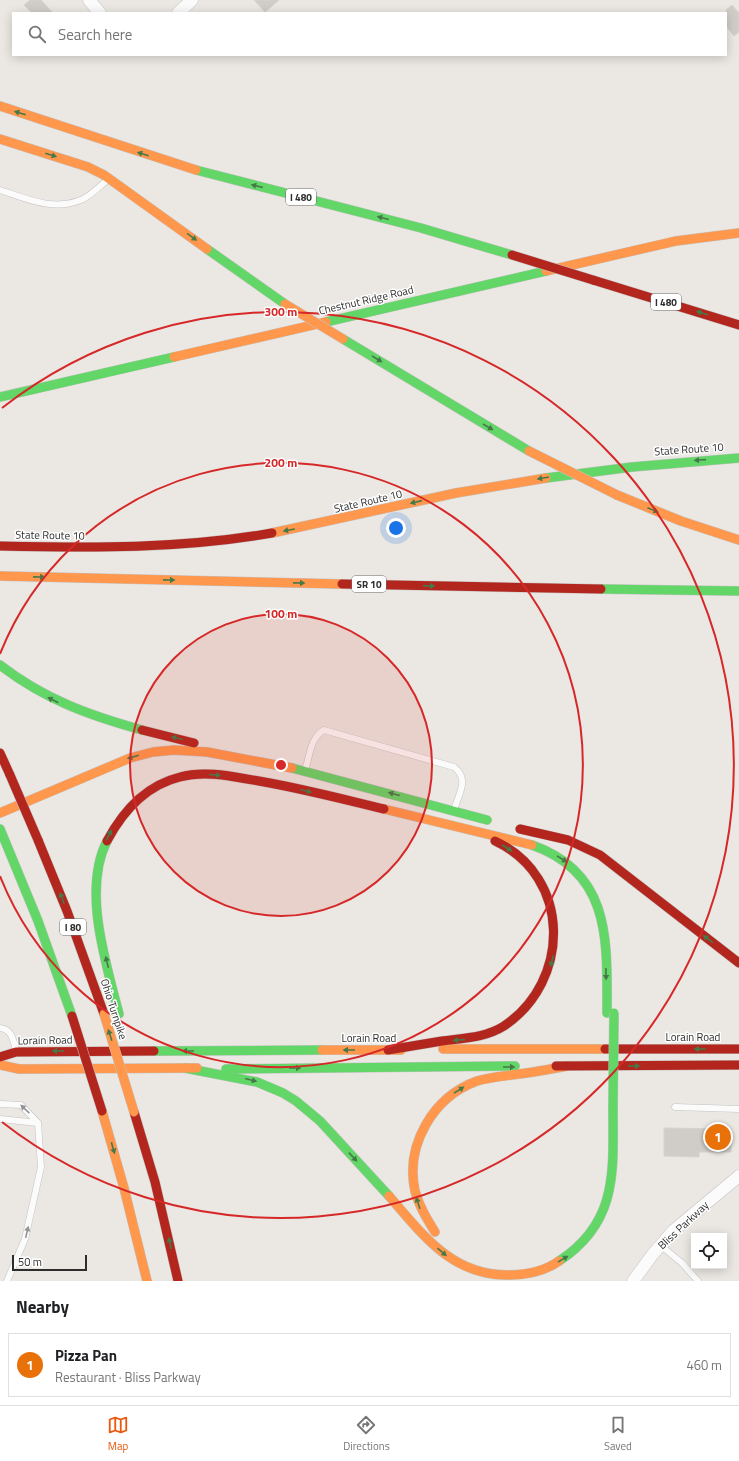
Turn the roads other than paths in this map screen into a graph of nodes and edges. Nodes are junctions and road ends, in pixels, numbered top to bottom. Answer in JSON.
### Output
{"nodes":[{"id":1,"x":88,"y":0,"type":"edge"},
{"id":2,"x":192,"y":0,"type":"edge"},
{"id":3,"x":99,"y":12,"type":"edge"},
{"id":4,"x":179,"y":12,"type":"edge"},
{"id":5,"x":0,"y":106,"type":"edge"},
{"id":6,"x":0,"y":139,"type":"edge"},
{"id":7,"x":110,"y":178,"type":"junction"},
{"id":8,"x":0,"y":190,"type":"edge"},
{"id":9,"x":739,"y":233,"type":"edge"},
{"id":10,"x":739,"y":325,"type":"edge"},
{"id":11,"x":0,"y":397,"type":"edge"},
{"id":12,"x":739,"y":458,"type":"edge"},
{"id":13,"x":739,"y":540,"type":"edge"},
{"id":14,"x":0,"y":546,"type":"edge"},
{"id":15,"x":0,"y":576,"type":"edge"},
{"id":16,"x":739,"y":590,"type":"edge"},
{"id":17,"x":0,"y":665,"type":"edge"},
{"id":18,"x":0,"y":753,"type":"edge"},
{"id":19,"x":255,"y":760,"type":"junction"},
{"id":20,"x":305,"y":771,"type":"junction"},
{"id":21,"x":268,"y":782,"type":"junction"},
{"id":22,"x":454,"y":810,"type":"junction"},
{"id":23,"x":0,"y":813,"type":"edge"},
{"id":24,"x":0,"y":821,"type":"edge"},
{"id":25,"x":495,"y":822,"type":"dead end"},
{"id":26,"x":458,"y":827,"type":"junction"},
{"id":27,"x":0,"y":829,"type":"edge"},
{"id":28,"x":567,"y":850,"type":"dead end"},
{"id":29,"x":28,"y":923,"type":"dead end"},
{"id":30,"x":614,"y":934,"type":"dead end"},
{"id":31,"x":51,"y":957,"type":"junction"},
{"id":32,"x":739,"y":963,"type":"edge"},
{"id":33,"x":610,"y":1013,"type":"junction"},
{"id":34,"x":122,"y":1026,"type":"dead end"},
{"id":35,"x":0,"y":1028,"type":"edge"},
{"id":36,"x":125,"y":1039,"type":"dead end"},
{"id":37,"x":739,"y":1049,"type":"edge"},
{"id":38,"x":388,"y":1050,"type":"junction"},
{"id":39,"x":227,"y":1051,"type":"junction"},
{"id":40,"x":16,"y":1052,"type":"junction"},
{"id":41,"x":0,"y":1057,"type":"edge"},
{"id":42,"x":0,"y":1064,"type":"edge"},
{"id":43,"x":567,"y":1066,"type":"junction"},
{"id":44,"x":739,"y":1066,"type":"edge"},
{"id":45,"x":185,"y":1068,"type":"junction"},
{"id":46,"x":228,"y":1069,"type":"junction"},
{"id":47,"x":0,"y":1104,"type":"edge"},
{"id":48,"x":610,"y":1105,"type":"junction"},
{"id":49,"x":675,"y":1107,"type":"dead end"},
{"id":50,"x":739,"y":1109,"type":"edge"},
{"id":51,"x":136,"y":1113,"type":"junction"},
{"id":52,"x":0,"y":1119,"type":"edge"},
{"id":53,"x":38,"y":1123,"type":"junction"},
{"id":54,"x":739,"y":1176,"type":"edge"},
{"id":55,"x":660,"y":1245,"type":"junction"},
{"id":56,"x":7,"y":1281,"type":"edge"},
{"id":57,"x":147,"y":1281,"type":"edge"},
{"id":58,"x":178,"y":1281,"type":"edge"},
{"id":59,"x":633,"y":1281,"type":"edge"},
{"id":60,"x":698,"y":1281,"type":"edge"}],
"edges":[{"from":1,"to":3,"type":"street"},
{"from":2,"to":4,"type":"street"},
{"from":10,"to":5,"type":"main road","number":"I 480","one_way":true,"bridge":true},
{"from":6,"to":7,"type":"main road","one_way":true},
{"from":7,"to":8,"type":"lane"},
{"from":7,"to":13,"type":"main road","one_way":true,"bridge":true},
{"from":9,"to":11,"type":"main road","name":"Chestnut Ridge Road"},
{"from":12,"to":14,"type":"main road","name":"State Route 10","one_way":true},
{"from":15,"to":16,"type":"main road","number":"SR 10","one_way":true},
{"from":19,"to":17,"type":"main road","one_way":true},
{"from":51,"to":18,"type":"main road","name":"Ohio Turnpike","number":"I 80","one_way":true,"bridge":true},
{"from":19,"to":20,"type":"main road"},
{"from":19,"to":23,"type":"main road","one_way":true},
{"from":22,"to":20,"type":"main road","one_way":true},
{"from":20,"to":22,"type":"lane"},
{"from":21,"to":24,"type":"main road"},
{"from":21,"to":26,"type":"main road","one_way":true},
{"from":34,"to":21,"type":"main road","one_way":true},
{"from":22,"to":25,"type":"main road"},
{"from":26,"to":33,"type":"main road","one_way":true},
{"from":26,"to":38,"type":"main road","one_way":true},
{"from":27,"to":31,"type":"main road","number":"I 80"},
{"from":32,"to":28,"type":"main road","one_way":true},
{"from":29,"to":31,"type":"main road"},
{"from":30,"to":33,"type":"main road"},
{"from":31,"to":57,"type":"main road","number":"I 80","one_way":true,"bridge":true},
{"from":33,"to":48,"type":"main road","bridge":true},
{"from":35,"to":40,"type":"lane"},
{"from":36,"to":51,"type":"main road"},
{"from":37,"to":38,"type":"main road","name":"Lorain Road","one_way":true},
{"from":38,"to":39,"type":"main road","name":"Lorain Road","one_way":true},
{"from":39,"to":40,"type":"main road","name":"Lorain Road","one_way":true},
{"from":39,"to":46,"type":"main road"},
{"from":40,"to":41,"type":"main road","name":"Lorain Road"},
{"from":42,"to":45,"type":"main road"},
{"from":43,"to":44,"type":"main road","one_way":true},
{"from":46,"to":43,"type":"main road","one_way":true},
{"from":48,"to":43,"type":"main road","one_way":true},
{"from":45,"to":46,"type":"main road"},
{"from":45,"to":48,"type":"main road","one_way":true},
{"from":53,"to":47,"type":"lane","one_way":true},
{"from":49,"to":50,"type":"lane"},
{"from":58,"to":51,"type":"main road","one_way":true},
{"from":52,"to":53,"type":"lane"},
{"from":56,"to":53,"type":"lane","one_way":true},
{"from":54,"to":55,"type":"street","name":"Bliss Parkway"},
{"from":55,"to":59,"type":"street","name":"Bliss Parkway"},
{"from":55,"to":60,"type":"lane"}]}
